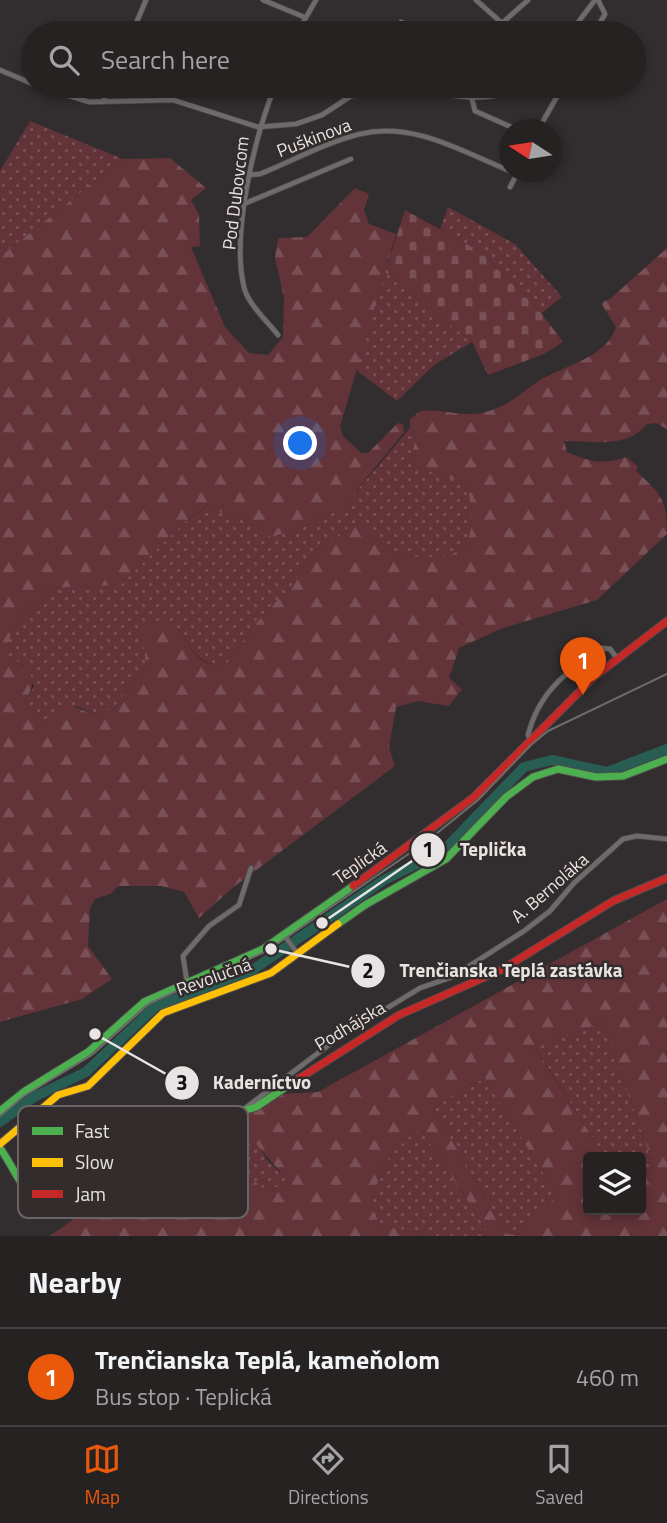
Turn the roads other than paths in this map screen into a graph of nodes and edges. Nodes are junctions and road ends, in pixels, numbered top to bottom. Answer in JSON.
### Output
{"nodes":[{"id":1,"x":146,"y":0,"type":"edge"},
{"id":2,"x":263,"y":0,"type":"edge"},
{"id":3,"x":316,"y":0,"type":"edge"},
{"id":4,"x":476,"y":0,"type":"edge"},
{"id":5,"x":528,"y":0,"type":"edge"},
{"id":6,"x":596,"y":0,"type":"edge"},
{"id":7,"x":304,"y":18,"type":"junction"},
{"id":8,"x":137,"y":21,"type":"edge"},
{"id":9,"x":303,"y":21,"type":"edge"},
{"id":10,"x":500,"y":21,"type":"edge"},
{"id":11,"x":506,"y":21,"type":"edge"},
{"id":12,"x":579,"y":21,"type":"edge"},
{"id":13,"x":601,"y":21,"type":"edge"},
{"id":14,"x":0,"y":70,"type":"edge"},
{"id":15,"x":21,"y":79,"type":"edge"},
{"id":16,"x":82,"y":98,"type":"edge"},
{"id":17,"x":105,"y":98,"type":"edge"},
{"id":18,"x":270,"y":98,"type":"edge"},
{"id":19,"x":348,"y":98,"type":"edge"},
{"id":20,"x":460,"y":98,"type":"edge"},
{"id":21,"x":477,"y":98,"type":"edge"},
{"id":22,"x":556,"y":98,"type":"edge"},
{"id":23,"x":472,"y":99,"type":"junction"},
{"id":24,"x":103,"y":102,"type":"junction"},
{"id":25,"x":544,"y":119,"type":"edge"},
{"id":26,"x":499,"y":122,"type":"edge"},
{"id":27,"x":258,"y":127,"type":"junction"},
{"id":28,"x":351,"y":159,"type":"dead end"},
{"id":29,"x":499,"y":166,"type":"edge"},
{"id":30,"x":249,"y":175,"type":"junction"},
{"id":31,"x":512,"y":182,"type":"edge"},
{"id":32,"x":510,"y":187,"type":"dead end"},
{"id":33,"x":245,"y":203,"type":"junction"},
{"id":34,"x":278,"y":335,"type":"dead end"},
{"id":35,"x":667,"y":621,"type":"edge"},
{"id":36,"x":617,"y":658,"type":"junction"},
{"id":37,"x":530,"y":739,"type":"junction"},
{"id":38,"x":667,"y":758,"type":"edge"},
{"id":39,"x":667,"y":839,"type":"edge"},
{"id":40,"x":251,"y":868,"type":"dead end"},
{"id":41,"x":667,"y":878,"type":"edge"},
{"id":42,"x":286,"y":938,"type":"junction"},
{"id":43,"x":296,"y":951,"type":"junction"},
{"id":44,"x":187,"y":982,"type":"junction"},
{"id":45,"x":44,"y":1106,"type":"edge"},
{"id":46,"x":248,"y":1107,"type":"edge"},
{"id":47,"x":248,"y":1109,"type":"edge"},
{"id":48,"x":0,"y":1111,"type":"edge"},
{"id":49,"x":18,"y":1130,"type":"edge"},
{"id":50,"x":0,"y":1146,"type":"edge"},
{"id":51,"x":18,"y":1176,"type":"edge"}],
"edges":[{"from":1,"to":8,"type":"street"},
{"from":2,"to":7,"type":"street"},
{"from":3,"to":7,"type":"street"},
{"from":4,"to":10,"type":"street"},
{"from":5,"to":11,"type":"street"},
{"from":6,"to":12,"type":"street"},
{"from":6,"to":13,"type":"street"},
{"from":7,"to":9,"type":"street"},
{"from":14,"to":15,"type":"street"},
{"from":16,"to":24,"type":"street"},
{"from":17,"to":24,"type":"street"},
{"from":18,"to":27,"type":"street","name":"Pod Dubovcom"},
{"from":19,"to":27,"type":"street"},
{"from":20,"to":23,"type":"street"},
{"from":21,"to":23,"type":"street"},
{"from":22,"to":25,"type":"street"},
{"from":23,"to":26,"type":"street"},
{"from":24,"to":27,"type":"street"},
{"from":27,"to":30,"type":"street","name":"Pod Dubovcom"},
{"from":28,"to":33,"type":"street"},
{"from":29,"to":30,"type":"street","name":"Puškinova"},
{"from":30,"to":33,"type":"street","name":"Pod Dubovcom"},
{"from":31,"to":32,"type":"street","name":"Puškinova"},
{"from":33,"to":34,"type":"street","name":"Pod Dubovcom"},
{"from":35,"to":36,"type":"street","name":"Teplická"},
{"from":36,"to":37,"type":"street","name":"Teplická"},
{"from":36,"to":37,"type":"street"},
{"from":37,"to":42,"type":"street","name":"Teplická"},
{"from":38,"to":43,"type":"street","name":"Revolučná"},
{"from":39,"to":46,"type":"street","name":"A. Bernoláka"},
{"from":40,"to":44,"type":"street"},
{"from":41,"to":47,"type":"street","name":"Podhájska"},
{"from":42,"to":43,"type":"street"},
{"from":42,"to":44,"type":"street","name":"Teplická"},
{"from":43,"to":45,"type":"street","name":"Revolučná"},
{"from":44,"to":48,"type":"street","name":"Teplická"},
{"from":49,"to":50,"type":"street","name":"Revolučná"},
{"from":50,"to":51,"type":"street","name":"Podhájska"}]}
